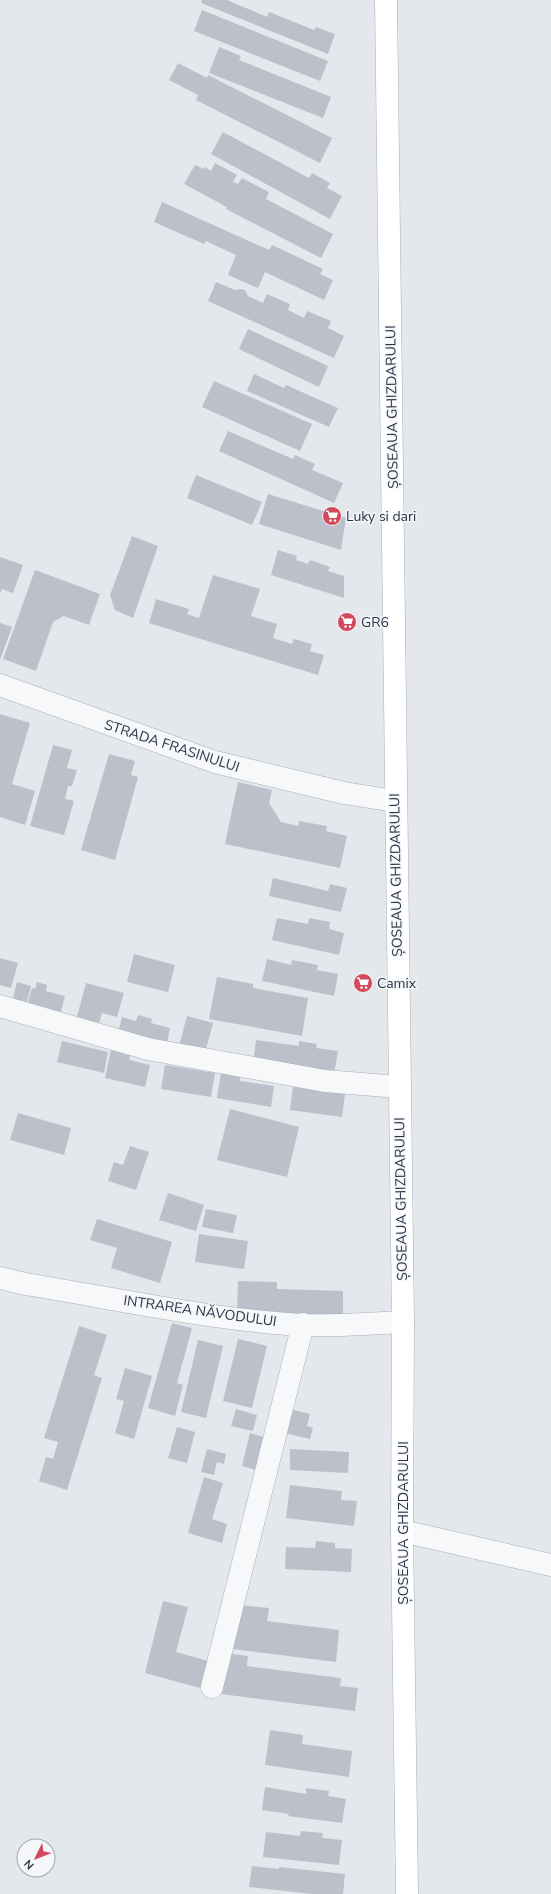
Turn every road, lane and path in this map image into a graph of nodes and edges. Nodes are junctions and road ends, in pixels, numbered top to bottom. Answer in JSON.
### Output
{"nodes":[{"id":1,"x":386,"y":0,"type":"edge"},
{"id":2,"x":0,"y":685,"type":"edge"},
{"id":3,"x":395,"y":801,"type":"junction"},
{"id":4,"x":0,"y":1006,"type":"edge"},
{"id":5,"x":399,"y":1087,"type":"junction"},
{"id":6,"x":0,"y":1278,"type":"edge"},
{"id":7,"x":403,"y":1322,"type":"junction"},
{"id":8,"x":303,"y":1324,"type":"junction"},
{"id":9,"x":402,"y":1531,"type":"junction"},
{"id":10,"x":551,"y":1565,"type":"edge"},
{"id":11,"x":212,"y":1686,"type":"dead end"},
{"id":12,"x":407,"y":1894,"type":"edge"}],
"edges":[{"from":1,"to":3,"type":"main road","name":"ȘOSEAUA GHIZDARULUI"},
{"from":2,"to":3,"type":"street","name":"STRADA FRASINULUI"},
{"from":3,"to":5,"type":"main road","name":"ȘOSEAUA GHIZDARULUI"},
{"from":4,"to":5,"type":"street"},
{"from":5,"to":7,"type":"main road","name":"ȘOSEAUA GHIZDARULUI"},
{"from":6,"to":8,"type":"street","name":"INTRAREA NĂVODULUI"},
{"from":7,"to":8,"type":"street","name":"INTRAREA NĂVODULUI"},
{"from":7,"to":9,"type":"main road","name":"ȘOSEAUA GHIZDARULUI"},
{"from":8,"to":11,"type":"street"},
{"from":9,"to":10,"type":"street"},
{"from":9,"to":12,"type":"main road","name":"ȘOSEAUA GHIZDARULUI"}]}
